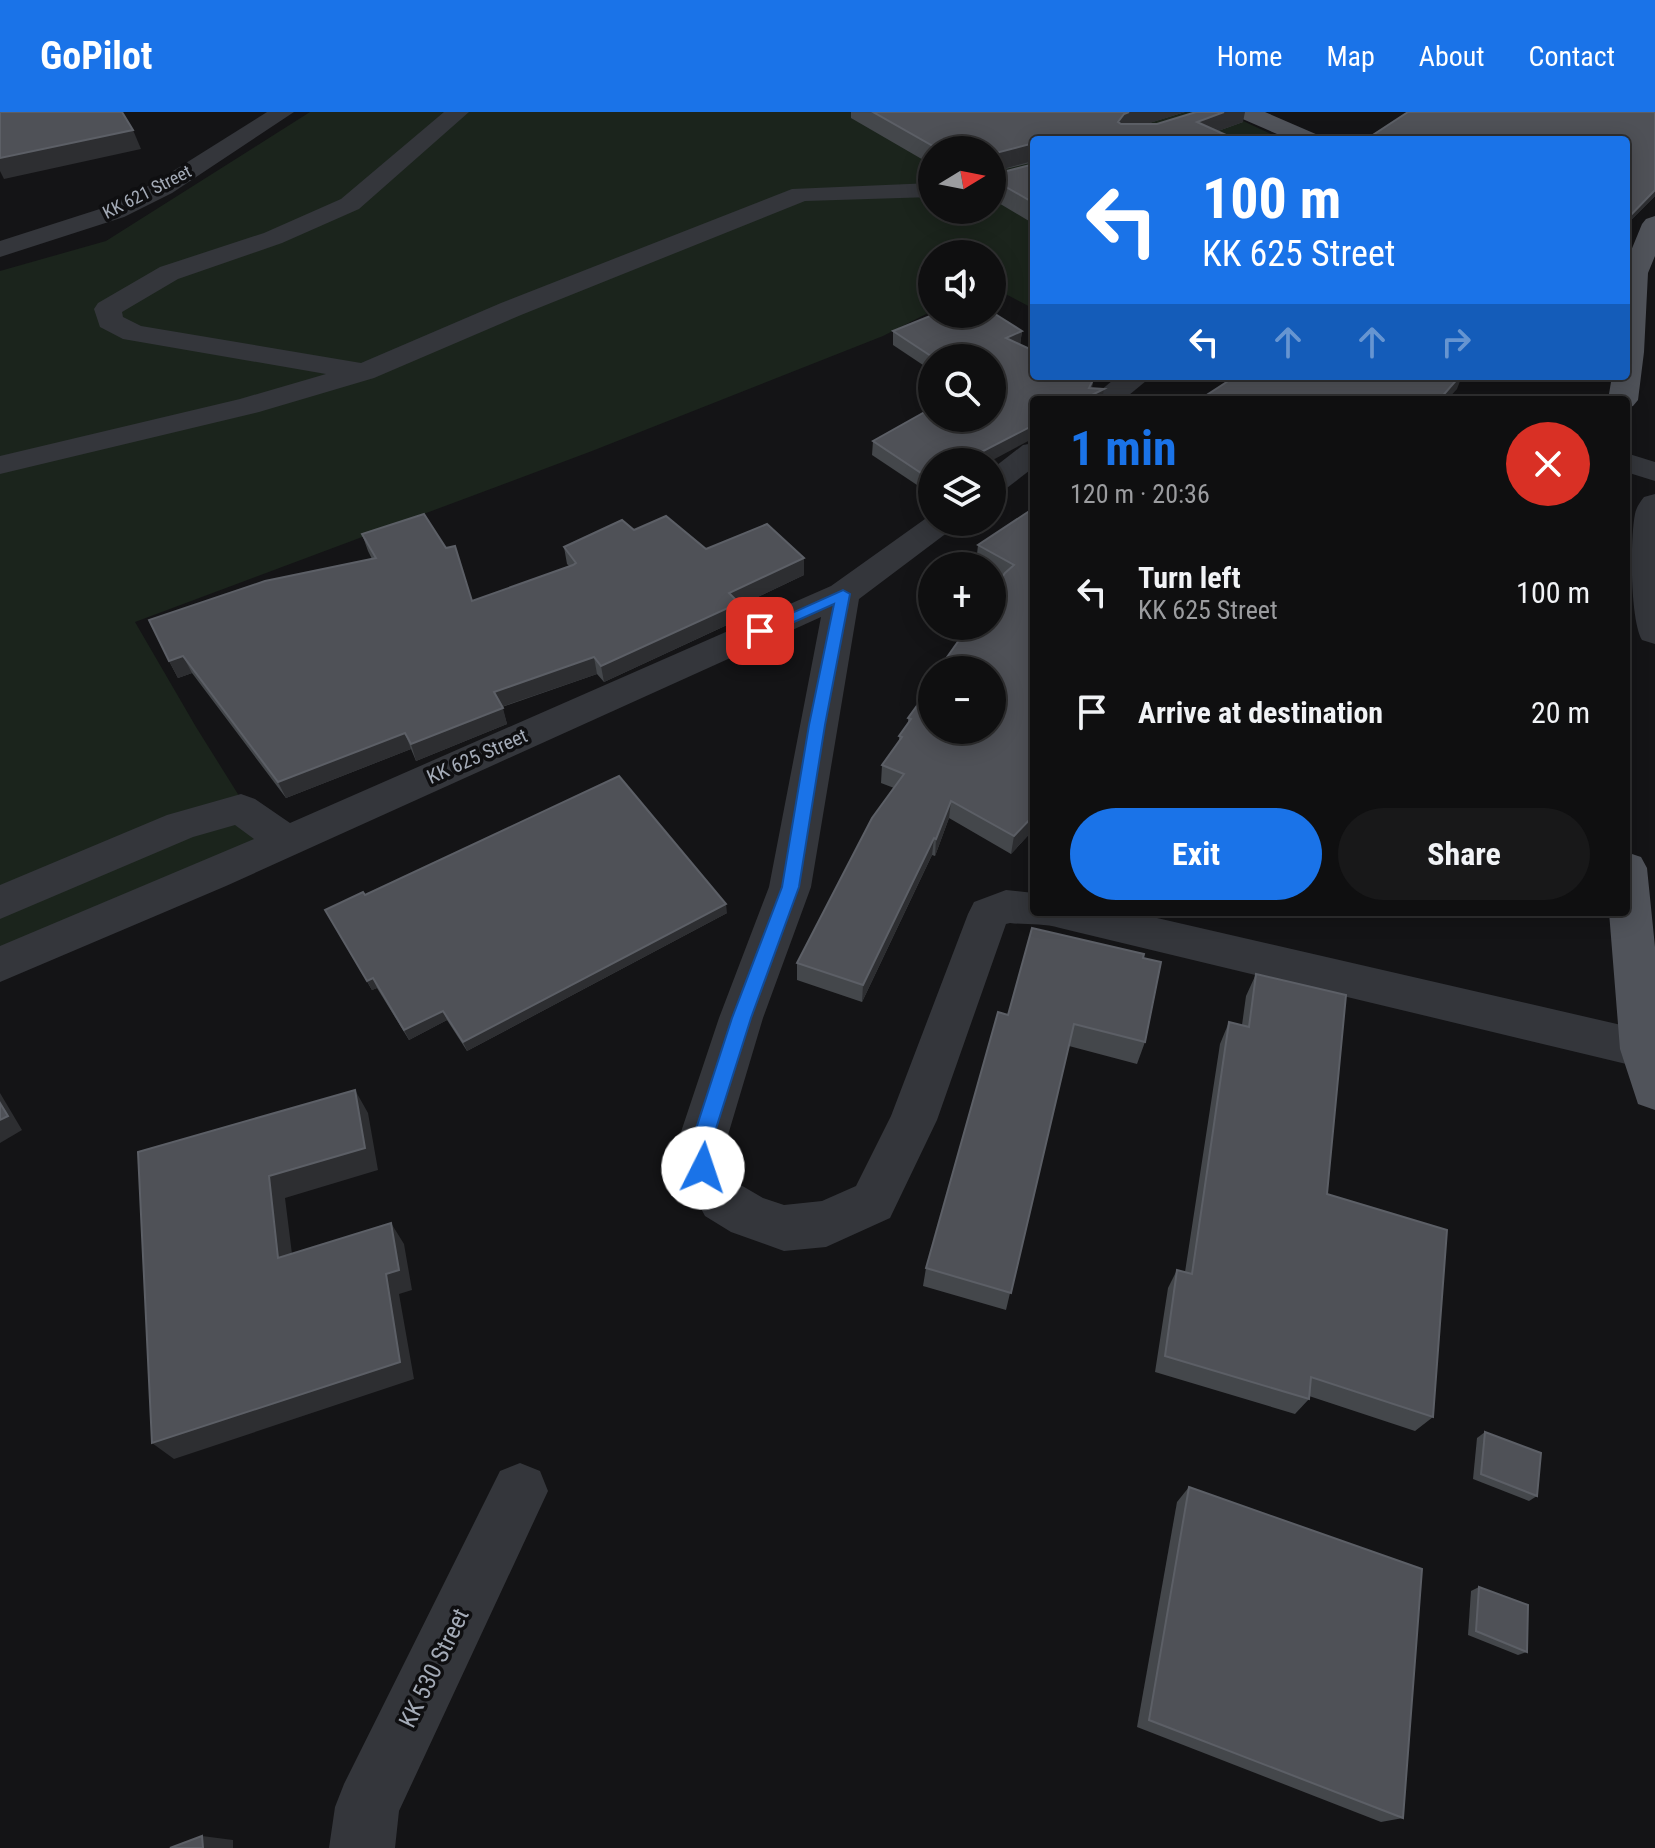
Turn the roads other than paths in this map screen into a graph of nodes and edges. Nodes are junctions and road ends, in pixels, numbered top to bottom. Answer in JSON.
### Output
{"nodes":[{"id":1,"x":283,"y":112,"type":"edge"},
{"id":2,"x":458,"y":112,"type":"edge"},
{"id":3,"x":1246,"y":112,"type":"edge"},
{"id":4,"x":1301,"y":136,"type":"edge"},
{"id":5,"x":918,"y":190,"type":"edge"},
{"id":6,"x":1655,"y":224,"type":"edge"},
{"id":7,"x":0,"y":249,"type":"edge"},
{"id":8,"x":1630,"y":271,"type":"edge"},
{"id":9,"x":1630,"y":352,"type":"edge"},
{"id":10,"x":364,"y":372,"type":"junction"},
{"id":11,"x":1132,"y":380,"type":"edge"},
{"id":12,"x":1110,"y":396,"type":"edge"},
{"id":13,"x":1030,"y":455,"type":"edge"},
{"id":14,"x":1630,"y":463,"type":"edge"},
{"id":15,"x":0,"y":465,"type":"edge"},
{"id":16,"x":1655,"y":472,"type":"edge"},
{"id":17,"x":1006,"y":473,"type":"edge"},
{"id":18,"x":1655,"y":504,"type":"edge"},
{"id":19,"x":921,"y":536,"type":"edge"},
{"id":20,"x":843,"y":594,"type":"junction"},
{"id":21,"x":1655,"y":632,"type":"edge"},
{"id":22,"x":286,"y":841,"type":"junction"},
{"id":23,"x":0,"y":903,"type":"edge"},
{"id":24,"x":1630,"y":903,"type":"edge"},
{"id":25,"x":1030,"y":909,"type":"edge"},
{"id":26,"x":1075,"y":916,"type":"edge"},
{"id":27,"x":0,"y":965,"type":"edge"},
{"id":28,"x":1649,"y":1070,"type":"edge"},
{"id":29,"x":520,"y":1491,"type":"dead end"},
{"id":30,"x":362,"y":1848,"type":"edge"}],
"edges":[{"from":1,"to":7,"type":"street","name":"KK 621 Street"},
{"from":2,"to":10,"type":"street"},
{"from":3,"to":4,"type":"main road"},
{"from":5,"to":10,"type":"street"},
{"from":6,"to":8,"type":"main road"},
{"from":8,"to":9,"type":"main road"},
{"from":10,"to":15,"type":"street"},
{"from":11,"to":12,"type":"street"},
{"from":13,"to":17,"type":"street"},
{"from":14,"to":16,"type":"street"},
{"from":18,"to":21,"type":"street"},
{"from":19,"to":20,"type":"street","name":"KK 625 Street"},
{"from":20,"to":22,"type":"street","name":"KK 625 Street"},
{"from":20,"to":25,"type":"street"},
{"from":22,"to":23,"type":"street"},
{"from":22,"to":27,"type":"street","name":"KK 625 Street"},
{"from":24,"to":28,"type":"main road"},
{"from":26,"to":28,"type":"street"},
{"from":29,"to":30,"type":"street","name":"KK 530 Street"}]}
